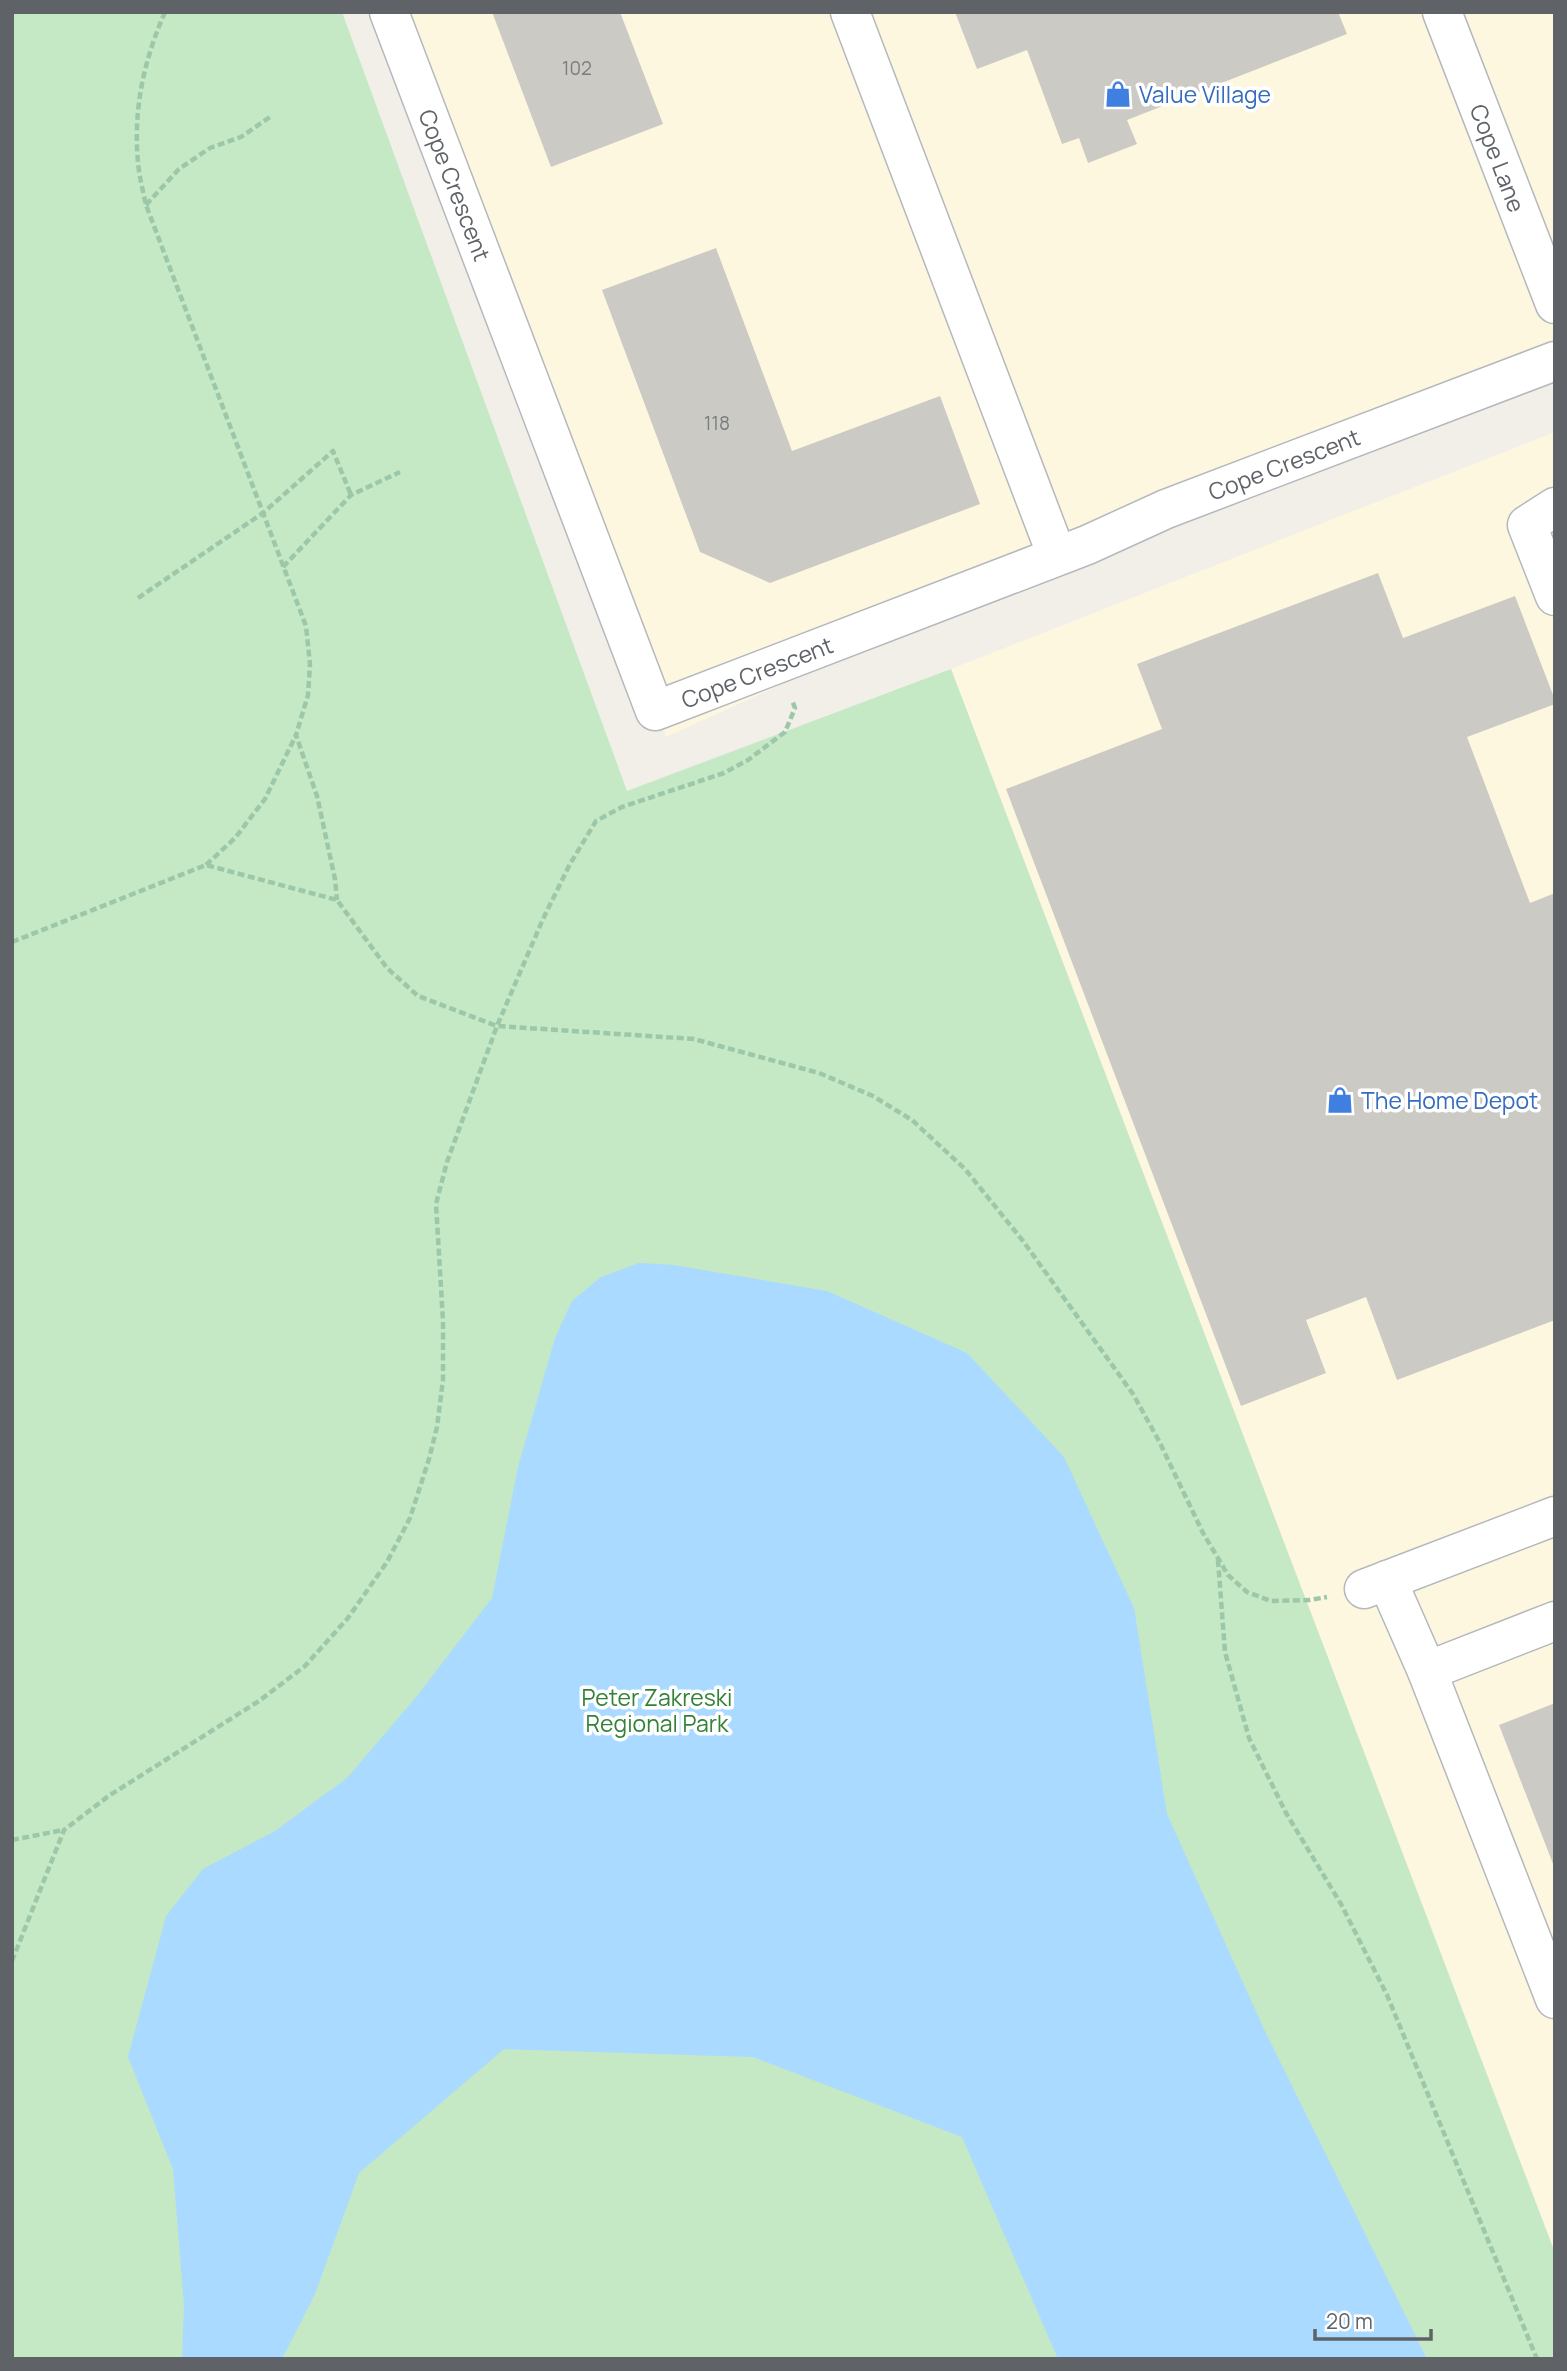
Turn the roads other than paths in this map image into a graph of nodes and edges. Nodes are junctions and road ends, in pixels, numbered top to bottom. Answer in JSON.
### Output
{"nodes":[{"id":1,"x":389,"y":12,"type":"edge"},
{"id":2,"x":850,"y":12,"type":"edge"},
{"id":3,"x":1452,"y":15,"type":"edge"},
{"id":4,"x":1555,"y":304,"type":"edge"},
{"id":5,"x":1555,"y":361,"type":"edge"},
{"id":6,"x":1555,"y":508,"type":"edge"},
{"id":7,"x":1057,"y":556,"type":"junction"},
{"id":8,"x":1555,"y":596,"type":"edge"},
{"id":9,"x":1555,"y":1516,"type":"edge"},
{"id":10,"x":1555,"y":1621,"type":"edge"},
{"id":11,"x":1427,"y":1671,"type":"junction"},
{"id":12,"x":1555,"y":1999,"type":"edge"}],
"edges":[{"from":1,"to":7,"type":"street","name":"Cope Crescent"},
{"from":2,"to":7,"type":"street"},
{"from":3,"to":4,"type":"street","name":"Cope Lane"},
{"from":5,"to":7,"type":"street","name":"Cope Crescent"},
{"from":6,"to":8,"type":"street"},
{"from":9,"to":11,"type":"street"},
{"from":10,"to":11,"type":"street"},
{"from":11,"to":12,"type":"street"}]}
